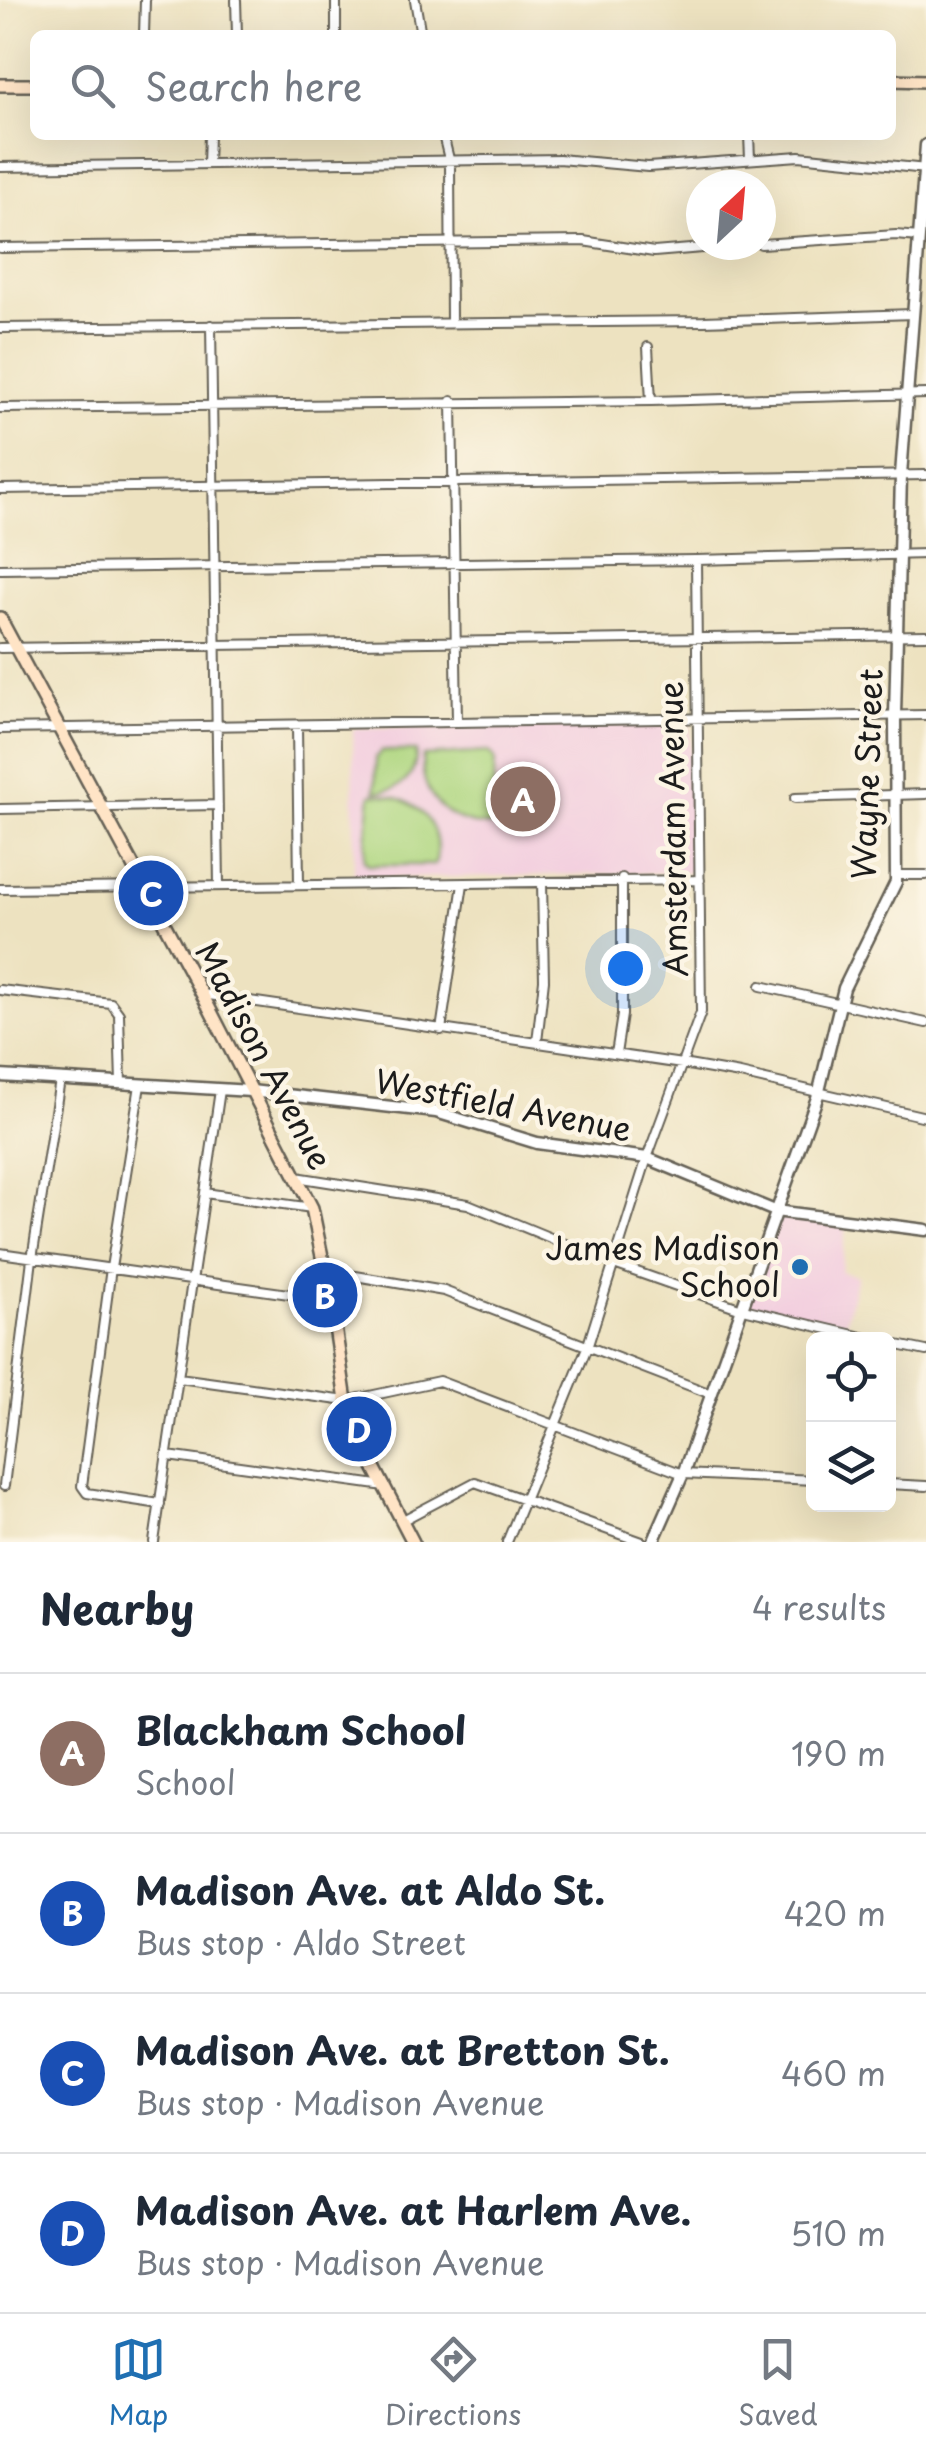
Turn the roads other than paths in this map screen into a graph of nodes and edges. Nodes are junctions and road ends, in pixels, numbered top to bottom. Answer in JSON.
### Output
{"nodes":[{"id":1,"x":145,"y":0,"type":"edge"},
{"id":2,"x":236,"y":0,"type":"edge"},
{"id":3,"x":336,"y":0,"type":"edge"},
{"id":4,"x":414,"y":0,"type":"edge"},
{"id":5,"x":144,"y":30,"type":"edge"},
{"id":6,"x":237,"y":30,"type":"edge"},
{"id":7,"x":336,"y":30,"type":"edge"},
{"id":8,"x":420,"y":30,"type":"edge"},
{"id":9,"x":896,"y":80,"type":"edge"},
{"id":10,"x":926,"y":81,"type":"edge"},
{"id":11,"x":0,"y":85,"type":"edge"},
{"id":12,"x":30,"y":85,"type":"edge"},
{"id":13,"x":208,"y":140,"type":"edge"},
{"id":14,"x":445,"y":140,"type":"edge"},
{"id":15,"x":749,"y":140,"type":"edge"},
{"id":16,"x":926,"y":145,"type":"edge"},
{"id":17,"x":750,"y":159,"type":"junction"},
{"id":18,"x":450,"y":163,"type":"junction"},
{"id":19,"x":208,"y":164,"type":"junction"},
{"id":20,"x":0,"y":166,"type":"edge"},
{"id":21,"x":925,"y":169,"type":"edge"},
{"id":22,"x":919,"y":237,"type":"junction"},
{"id":23,"x":450,"y":241,"type":"junction"},
{"id":24,"x":776,"y":243,"type":"edge"},
{"id":25,"x":0,"y":248,"type":"edge"},
{"id":26,"x":686,"y":249,"type":"edge"},
{"id":27,"x":913,"y":314,"type":"junction"},
{"id":28,"x":451,"y":322,"type":"junction"},
{"id":29,"x":211,"y":325,"type":"junction"},
{"id":30,"x":0,"y":328,"type":"edge"},
{"id":31,"x":926,"y":329,"type":"edge"},
{"id":32,"x":912,"y":330,"type":"junction"},
{"id":33,"x":648,"y":347,"type":"dead end"},
{"id":34,"x":906,"y":394,"type":"junction"},
{"id":35,"x":926,"y":394,"type":"edge"},
{"id":36,"x":452,"y":400,"type":"junction"},
{"id":37,"x":651,"y":401,"type":"junction"},
{"id":38,"x":213,"y":406,"type":"junction"},
{"id":39,"x":0,"y":408,"type":"edge"},
{"id":40,"x":901,"y":475,"type":"junction"},
{"id":41,"x":926,"y":475,"type":"edge"},
{"id":42,"x":454,"y":480,"type":"junction"},
{"id":43,"x":213,"y":486,"type":"junction"},
{"id":44,"x":0,"y":489,"type":"edge"},
{"id":45,"x":898,"y":554,"type":"junction"},
{"id":46,"x":926,"y":554,"type":"edge"},
{"id":47,"x":696,"y":560,"type":"junction"},
{"id":48,"x":455,"y":562,"type":"junction"},
{"id":49,"x":214,"y":566,"type":"junction"},
{"id":50,"x":0,"y":568,"type":"edge"},
{"id":51,"x":0,"y":618,"type":"edge"},
{"id":52,"x":926,"y":635,"type":"edge"},
{"id":53,"x":897,"y":636,"type":"junction"},
{"id":54,"x":696,"y":639,"type":"junction"},
{"id":55,"x":456,"y":642,"type":"junction"},
{"id":56,"x":215,"y":646,"type":"junction"},
{"id":57,"x":0,"y":648,"type":"edge"},
{"id":58,"x":16,"y":648,"type":"junction"},
{"id":59,"x":895,"y":716,"type":"junction"},
{"id":60,"x":926,"y":716,"type":"edge"},
{"id":61,"x":698,"y":719,"type":"junction"},
{"id":62,"x":457,"y":722,"type":"junction"},
{"id":63,"x":297,"y":724,"type":"junction"},
{"id":64,"x":216,"y":726,"type":"junction"},
{"id":65,"x":58,"y":728,"type":"junction"},
{"id":66,"x":0,"y":729,"type":"edge"},
{"id":67,"x":896,"y":794,"type":"junction"},
{"id":68,"x":926,"y":794,"type":"edge"},
{"id":69,"x":795,"y":798,"type":"dead end"},
{"id":70,"x":218,"y":806,"type":"junction"},
{"id":71,"x":100,"y":807,"type":"junction"},
{"id":72,"x":0,"y":809,"type":"edge"},
{"id":73,"x":897,"y":875,"type":"junction"},
{"id":74,"x":926,"y":875,"type":"edge"},
{"id":75,"x":622,"y":878,"type":"junction"},
{"id":76,"x":700,"y":880,"type":"junction"},
{"id":77,"x":542,"y":883,"type":"junction"},
{"id":78,"x":464,"y":884,"type":"junction"},
{"id":79,"x":299,"y":885,"type":"junction"},
{"id":80,"x":218,"y":886,"type":"junction"},
{"id":81,"x":142,"y":887,"type":"junction"},
{"id":82,"x":0,"y":888,"type":"edge"},
{"id":83,"x":760,"y":986,"type":"dead end"},
{"id":84,"x":0,"y":990,"type":"edge"},
{"id":85,"x":202,"y":994,"type":"junction"},
{"id":86,"x":838,"y":1004,"type":"junction"},
{"id":87,"x":926,"y":1023,"type":"edge"},
{"id":88,"x":441,"y":1030,"type":"junction"},
{"id":89,"x":537,"y":1042,"type":"junction"},
{"id":90,"x":616,"y":1054,"type":"junction"},
{"id":91,"x":682,"y":1064,"type":"junction"},
{"id":92,"x":0,"y":1076,"type":"edge"},
{"id":93,"x":60,"y":1080,"type":"junction"},
{"id":94,"x":121,"y":1084,"type":"junction"},
{"id":95,"x":140,"y":1085,"type":"junction"},
{"id":96,"x":220,"y":1090,"type":"junction"},
{"id":97,"x":251,"y":1091,"type":"junction"},
{"id":98,"x":818,"y":1094,"type":"junction"},
{"id":99,"x":926,"y":1118,"type":"edge"},
{"id":100,"x":648,"y":1158,"type":"junction"},
{"id":101,"x":296,"y":1177,"type":"junction"},
{"id":102,"x":206,"y":1193,"type":"junction"},
{"id":103,"x":312,"y":1208,"type":"junction"},
{"id":104,"x":775,"y":1211,"type":"junction"},
{"id":105,"x":926,"y":1230,"type":"edge"},
{"id":106,"x":0,"y":1253,"type":"edge"},
{"id":107,"x":32,"y":1259,"type":"junction"},
{"id":108,"x":614,"y":1264,"type":"junction"},
{"id":109,"x":111,"y":1268,"type":"junction"},
{"id":110,"x":326,"y":1271,"type":"junction"},
{"id":111,"x":192,"y":1283,"type":"junction"},
{"id":112,"x":331,"y":1300,"type":"junction"},
{"id":113,"x":739,"y":1308,"type":"junction"},
{"id":114,"x":841,"y":1332,"type":"edge"},
{"id":115,"x":896,"y":1344,"type":"edge"},
{"id":116,"x":588,"y":1345,"type":"junction"},
{"id":117,"x":926,"y":1351,"type":"edge"},
{"id":118,"x":178,"y":1378,"type":"junction"},
{"id":119,"x":711,"y":1394,"type":"junction"},
{"id":120,"x":346,"y":1400,"type":"junction"},
{"id":121,"x":556,"y":1427,"type":"junction"},
{"id":122,"x":168,"y":1456,"type":"junction"},
{"id":123,"x":683,"y":1474,"type":"junction"},
{"id":124,"x":806,"y":1480,"type":"edge"},
{"id":125,"x":896,"y":1484,"type":"edge"},
{"id":126,"x":4,"y":1486,"type":"dead end"},
{"id":127,"x":385,"y":1486,"type":"junction"},
{"id":128,"x":926,"y":1486,"type":"edge"},
{"id":129,"x":524,"y":1499,"type":"junction"},
{"id":130,"x":160,"y":1504,"type":"junction"},
{"id":131,"x":402,"y":1520,"type":"junction"},
{"id":132,"x":154,"y":1542,"type":"edge"},
{"id":133,"x":413,"y":1542,"type":"edge"},
{"id":134,"x":508,"y":1542,"type":"edge"},
{"id":135,"x":642,"y":1542,"type":"edge"},
{"id":136,"x":653,"y":1542,"type":"edge"}],
"edges":[{"from":1,"to":5,"type":"street"},
{"from":2,"to":6,"type":"street"},
{"from":3,"to":7,"type":"street"},
{"from":4,"to":8,"type":"street"},
{"from":9,"to":10,"type":"main road"},
{"from":11,"to":12,"type":"main road"},
{"from":13,"to":19,"type":"street"},
{"from":14,"to":18,"type":"street"},
{"from":15,"to":17,"type":"street"},
{"from":16,"to":21,"type":"street","name":"Wayne Street"},
{"from":17,"to":18,"type":"street"},
{"from":17,"to":21,"type":"street"},
{"from":18,"to":19,"type":"street"},
{"from":18,"to":23,"type":"street"},
{"from":19,"to":20,"type":"street"},
{"from":21,"to":22,"type":"street","name":"Wayne Street"},
{"from":22,"to":24,"type":"street"},
{"from":22,"to":27,"type":"street","name":"Wayne Street"},
{"from":23,"to":25,"type":"street"},
{"from":23,"to":26,"type":"street"},
{"from":23,"to":28,"type":"street"},
{"from":27,"to":28,"type":"street"},
{"from":27,"to":32,"type":"street","name":"Wayne Street"},
{"from":28,"to":29,"type":"street"},
{"from":29,"to":30,"type":"street"},
{"from":29,"to":38,"type":"street"},
{"from":31,"to":32,"type":"street"},
{"from":32,"to":34,"type":"street","name":"Wayne Street"},
{"from":33,"to":37,"type":"street"},
{"from":34,"to":35,"type":"street"},
{"from":34,"to":37,"type":"street"},
{"from":34,"to":40,"type":"street","name":"Wayne Street"},
{"from":36,"to":37,"type":"street"},
{"from":36,"to":38,"type":"street"},
{"from":36,"to":42,"type":"street"},
{"from":38,"to":39,"type":"street"},
{"from":38,"to":43,"type":"street"},
{"from":40,"to":41,"type":"street"},
{"from":40,"to":42,"type":"street"},
{"from":40,"to":45,"type":"street","name":"Wayne Street"},
{"from":42,"to":43,"type":"street"},
{"from":42,"to":48,"type":"street"},
{"from":43,"to":44,"type":"street"},
{"from":43,"to":49,"type":"street"},
{"from":45,"to":46,"type":"street"},
{"from":45,"to":47,"type":"street"},
{"from":45,"to":53,"type":"street","name":"Wayne Street"},
{"from":47,"to":48,"type":"street"},
{"from":47,"to":54,"type":"street","name":"Amsterdam Avenue"},
{"from":48,"to":49,"type":"street"},
{"from":48,"to":55,"type":"street"},
{"from":49,"to":50,"type":"street"},
{"from":49,"to":56,"type":"street"},
{"from":51,"to":58,"type":"main road","name":"Madison Avenue"},
{"from":52,"to":53,"type":"street"},
{"from":53,"to":54,"type":"street"},
{"from":53,"to":59,"type":"street","name":"Wayne Street"},
{"from":54,"to":55,"type":"street"},
{"from":54,"to":61,"type":"street","name":"Amsterdam Avenue"},
{"from":55,"to":56,"type":"street"},
{"from":55,"to":62,"type":"street"},
{"from":56,"to":58,"type":"street"},
{"from":56,"to":64,"type":"street"},
{"from":57,"to":58,"type":"street"},
{"from":58,"to":65,"type":"main road","name":"Madison Avenue"},
{"from":59,"to":60,"type":"street"},
{"from":59,"to":61,"type":"street"},
{"from":59,"to":67,"type":"street","name":"Wayne Street"},
{"from":61,"to":62,"type":"street"},
{"from":61,"to":76,"type":"street","name":"Amsterdam Avenue"},
{"from":62,"to":63,"type":"street"},
{"from":63,"to":64,"type":"street"},
{"from":63,"to":79,"type":"street"},
{"from":64,"to":65,"type":"street"},
{"from":64,"to":70,"type":"street"},
{"from":65,"to":66,"type":"street"},
{"from":65,"to":71,"type":"main road","name":"Madison Avenue"},
{"from":67,"to":68,"type":"street"},
{"from":67,"to":69,"type":"street"},
{"from":67,"to":73,"type":"street","name":"Wayne Street"},
{"from":70,"to":71,"type":"street"},
{"from":70,"to":80,"type":"street"},
{"from":71,"to":72,"type":"street"},
{"from":71,"to":81,"type":"main road","name":"Madison Avenue"},
{"from":73,"to":74,"type":"street"},
{"from":73,"to":86,"type":"street","name":"Wayne Street"},
{"from":75,"to":76,"type":"street"},
{"from":75,"to":77,"type":"street"},
{"from":75,"to":90,"type":"street"},
{"from":76,"to":91,"type":"street","name":"Amsterdam Avenue"},
{"from":77,"to":78,"type":"street"},
{"from":77,"to":89,"type":"street"},
{"from":78,"to":79,"type":"street"},
{"from":78,"to":88,"type":"street"},
{"from":79,"to":80,"type":"street"},
{"from":80,"to":81,"type":"street"},
{"from":81,"to":82,"type":"street"},
{"from":81,"to":85,"type":"main road","name":"Madison Avenue"},
{"from":83,"to":86,"type":"street"},
{"from":84,"to":94,"type":"street"},
{"from":85,"to":88,"type":"street"},
{"from":85,"to":97,"type":"main road","name":"Madison Avenue"},
{"from":86,"to":87,"type":"street"},
{"from":86,"to":98,"type":"street","name":"Wayne Street"},
{"from":88,"to":89,"type":"street"},
{"from":89,"to":90,"type":"street"},
{"from":90,"to":91,"type":"street"},
{"from":91,"to":98,"type":"street"},
{"from":91,"to":100,"type":"street","name":"Amsterdam Avenue"},
{"from":92,"to":93,"type":"street","name":"Westfield Avenue"},
{"from":93,"to":94,"type":"street","name":"Westfield Avenue"},
{"from":93,"to":107,"type":"street"},
{"from":94,"to":95,"type":"street","name":"Westfield Avenue"},
{"from":95,"to":96,"type":"street","name":"Westfield Avenue"},
{"from":95,"to":109,"type":"street"},
{"from":96,"to":97,"type":"street","name":"Westfield Avenue"},
{"from":96,"to":102,"type":"street"},
{"from":97,"to":100,"type":"street","name":"Westfield Avenue"},
{"from":97,"to":101,"type":"main road","name":"Madison Avenue"},
{"from":98,"to":99,"type":"street"},
{"from":98,"to":104,"type":"street","name":"Wayne Street"},
{"from":100,"to":104,"type":"street","name":"Westfield Avenue"},
{"from":100,"to":108,"type":"street","name":"Amsterdam Avenue"},
{"from":101,"to":103,"type":"main road","name":"Madison Avenue"},
{"from":101,"to":108,"type":"street"},
{"from":102,"to":103,"type":"street"},
{"from":102,"to":111,"type":"street"},
{"from":103,"to":110,"type":"main road","name":"Madison Avenue"},
{"from":104,"to":105,"type":"street","name":"Westfield Avenue"},
{"from":104,"to":113,"type":"street","name":"Wayne Street"},
{"from":106,"to":107,"type":"street"},
{"from":107,"to":109,"type":"street"},
{"from":107,"to":126,"type":"street"},
{"from":108,"to":113,"type":"street"},
{"from":108,"to":116,"type":"street","name":"Amsterdam Avenue"},
{"from":109,"to":111,"type":"street"},
{"from":109,"to":130,"type":"street"},
{"from":110,"to":112,"type":"main road","name":"Madison Avenue"},
{"from":110,"to":116,"type":"street"},
{"from":111,"to":112,"type":"street"},
{"from":111,"to":118,"type":"street"},
{"from":112,"to":120,"type":"main road","name":"Madison Avenue"},
{"from":113,"to":114,"type":"street"},
{"from":113,"to":119,"type":"street","name":"Wayne Street"},
{"from":115,"to":117,"type":"street"},
{"from":116,"to":119,"type":"street"},
{"from":116,"to":121,"type":"street","name":"Amsterdam Avenue"},
{"from":118,"to":120,"type":"street"},
{"from":118,"to":122,"type":"street"},
{"from":119,"to":123,"type":"street","name":"Wayne Street"},
{"from":120,"to":121,"type":"street"},
{"from":120,"to":127,"type":"main road","name":"Madison Avenue"},
{"from":121,"to":123,"type":"street"},
{"from":121,"to":129,"type":"street","name":"Amsterdam Avenue"},
{"from":122,"to":127,"type":"street"},
{"from":122,"to":130,"type":"street"},
{"from":123,"to":124,"type":"street"},
{"from":123,"to":136,"type":"street","name":"Wayne Street"},
{"from":125,"to":128,"type":"street"},
{"from":127,"to":131,"type":"main road","name":"Madison Avenue"},
{"from":129,"to":131,"type":"street"},
{"from":129,"to":134,"type":"street","name":"Amsterdam Avenue"},
{"from":129,"to":135,"type":"street"},
{"from":130,"to":132,"type":"street"},
{"from":131,"to":133,"type":"main road","name":"Madison Avenue"}]}
